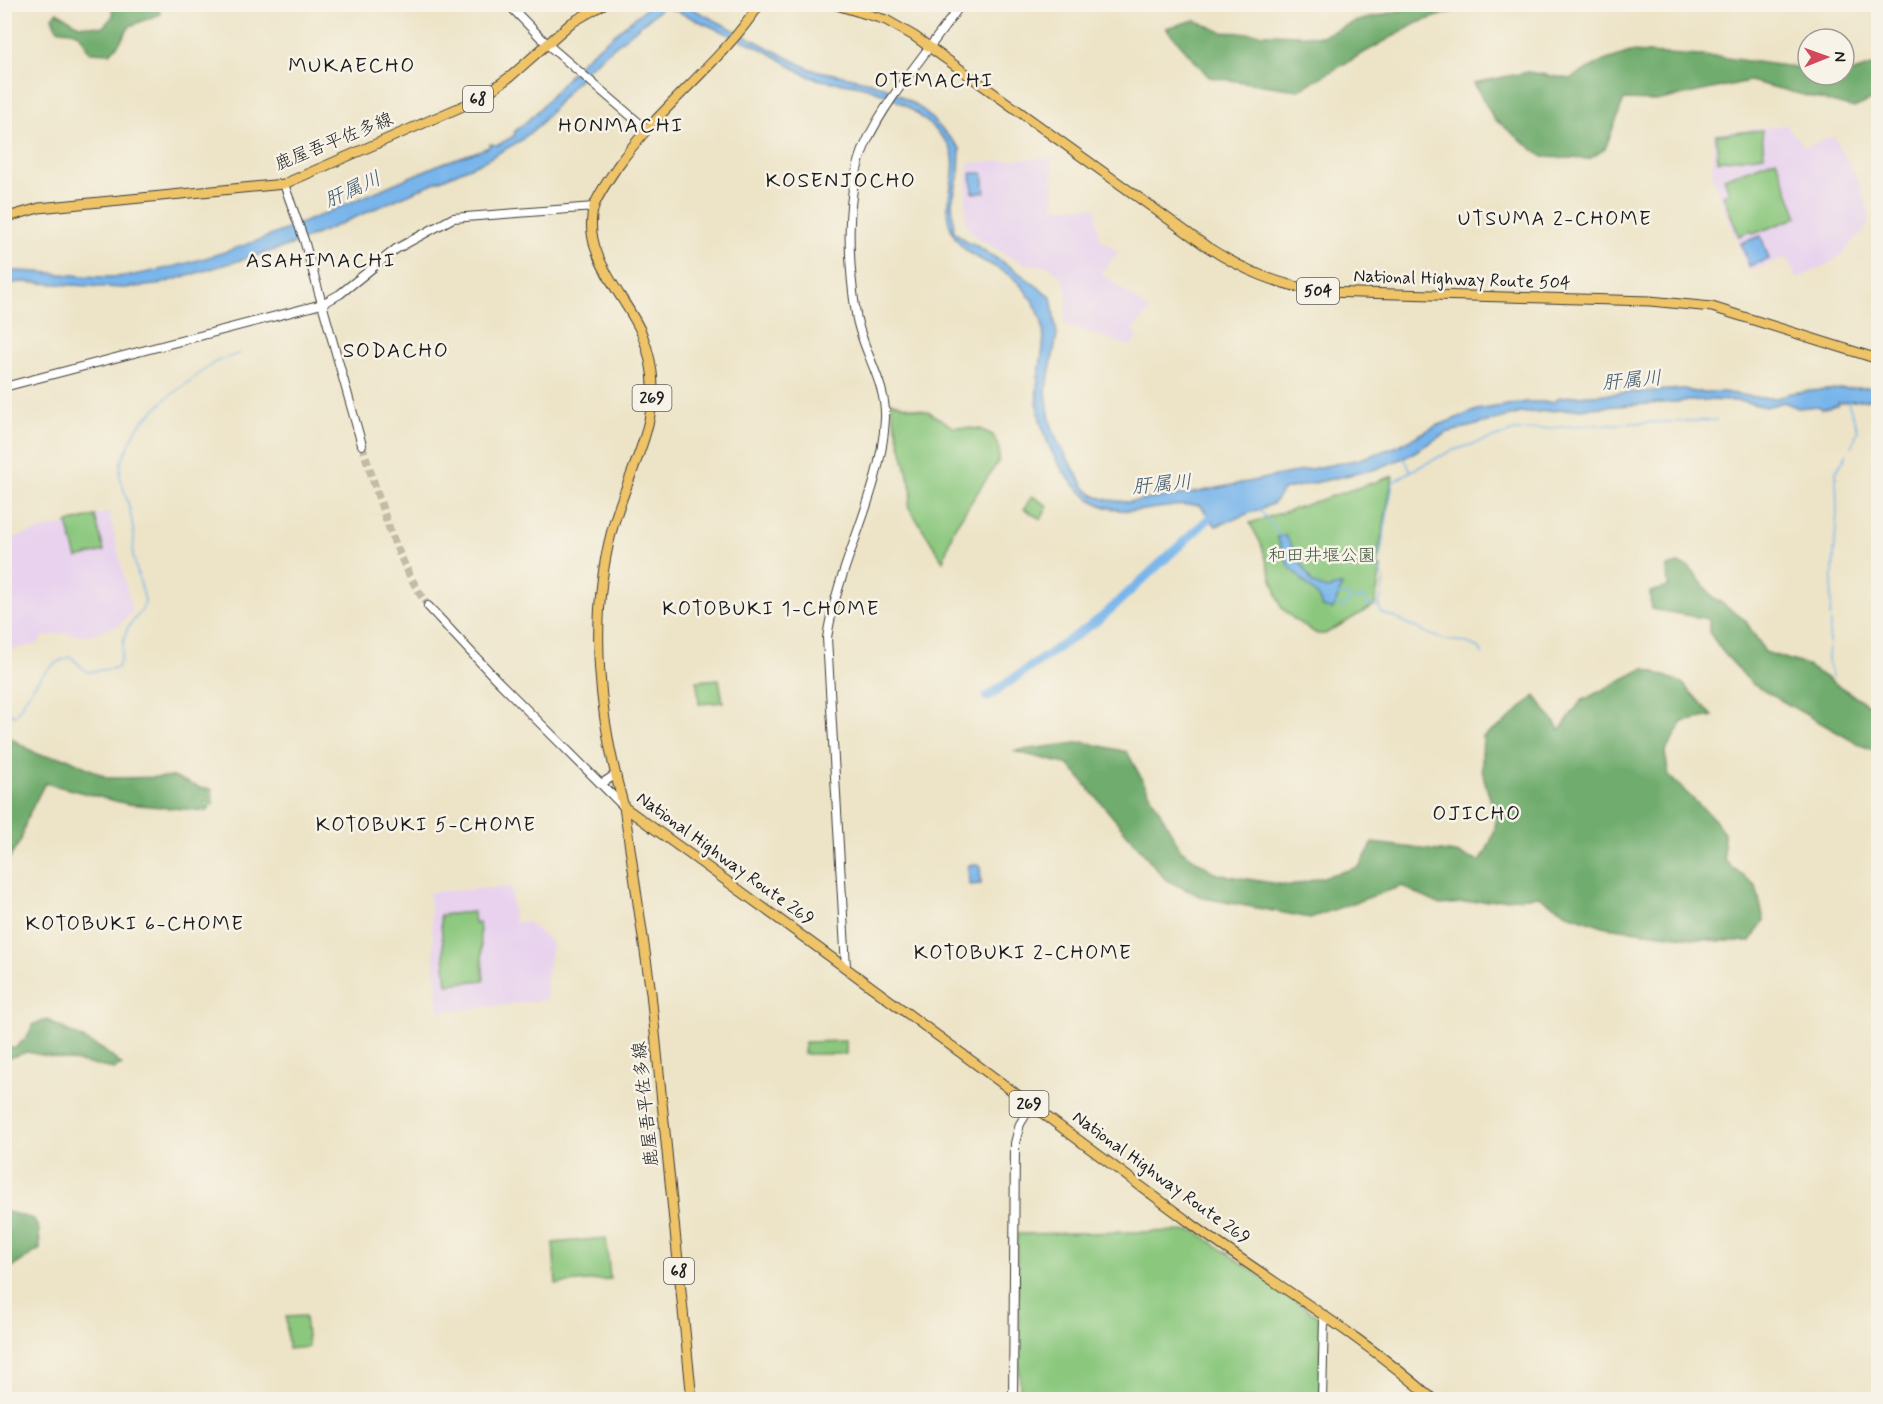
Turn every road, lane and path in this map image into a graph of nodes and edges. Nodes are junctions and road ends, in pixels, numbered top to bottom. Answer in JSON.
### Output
{"nodes":[{"id":1,"x":508,"y":4,"type":"edge"},
{"id":2,"x":604,"y":4,"type":"edge"},
{"id":3,"x":760,"y":4,"type":"edge"},
{"id":4,"x":833,"y":4,"type":"edge"},
{"id":5,"x":961,"y":4,"type":"edge"},
{"id":6,"x":547,"y":44,"type":"junction"},
{"id":7,"x":929,"y":47,"type":"junction"},
{"id":8,"x":645,"y":129,"type":"junction"},
{"id":9,"x":284,"y":184,"type":"junction"},
{"id":10,"x":594,"y":207,"type":"junction"},
{"id":11,"x":4,"y":218,"type":"edge"},
{"id":12,"x":322,"y":304,"type":"junction"},
{"id":13,"x":1877,"y":356,"type":"edge"},
{"id":14,"x":4,"y":387,"type":"edge"},
{"id":15,"x":363,"y":445,"type":"tunnel mouth"},
{"id":16,"x":428,"y":606,"type":"tunnel mouth"},
{"id":17,"x":615,"y":775,"type":"junction"},
{"id":18,"x":601,"y":784,"type":"junction"},
{"id":19,"x":624,"y":807,"type":"junction"},
{"id":20,"x":846,"y":967,"type":"junction"},
{"id":21,"x":1031,"y":1106,"type":"junction"},
{"id":22,"x":1323,"y":1317,"type":"junction"},
{"id":23,"x":692,"y":1400,"type":"edge"},
{"id":24,"x":1013,"y":1400,"type":"edge"},
{"id":25,"x":1322,"y":1400,"type":"edge"},
{"id":26,"x":1434,"y":1400,"type":"edge"}],
"edges":[{"from":1,"to":6,"type":"street"},
{"from":2,"to":6,"type":"main road","name":"鹿屋吾平佐多線","number":"68"},
{"from":3,"to":8,"type":"main road"},
{"from":4,"to":7,"type":"main road","name":"National Highway Route 504","number":"504"},
{"from":5,"to":7,"type":"street"},
{"from":6,"to":8,"type":"street"},
{"from":6,"to":9,"type":"main road","name":"鹿屋吾平佐多線","number":"68"},
{"from":7,"to":13,"type":"main road","name":"National Highway Route 504","number":"504"},
{"from":7,"to":20,"type":"street"},
{"from":8,"to":10,"type":"main road"},
{"from":9,"to":11,"type":"main road","name":"鹿屋吾平佐多線","number":"68"},
{"from":9,"to":12,"type":"street"},
{"from":10,"to":12,"type":"street"},
{"from":10,"to":17,"type":"main road","name":"National Highway Route 269","number":"269"},
{"from":12,"to":14,"type":"street"},
{"from":12,"to":15,"type":"street"},
{"from":16,"to":18,"type":"street"},
{"from":17,"to":18,"type":"street"},
{"from":17,"to":19,"type":"main road","name":"National Highway Route 269","number":"269"},
{"from":18,"to":19,"type":"street"},
{"from":19,"to":20,"type":"main road","name":"National Highway Route 269","number":"269"},
{"from":19,"to":23,"type":"main road","name":"鹿屋吾平佐多線","number":"68"},
{"from":20,"to":21,"type":"main road","name":"National Highway Route 269","number":"269"},
{"from":21,"to":22,"type":"main road","name":"National Highway Route 269","number":"269"},
{"from":21,"to":24,"type":"street"},
{"from":22,"to":25,"type":"street"},
{"from":22,"to":26,"type":"main road","name":"National Highway Route 269","number":"269"}]}
